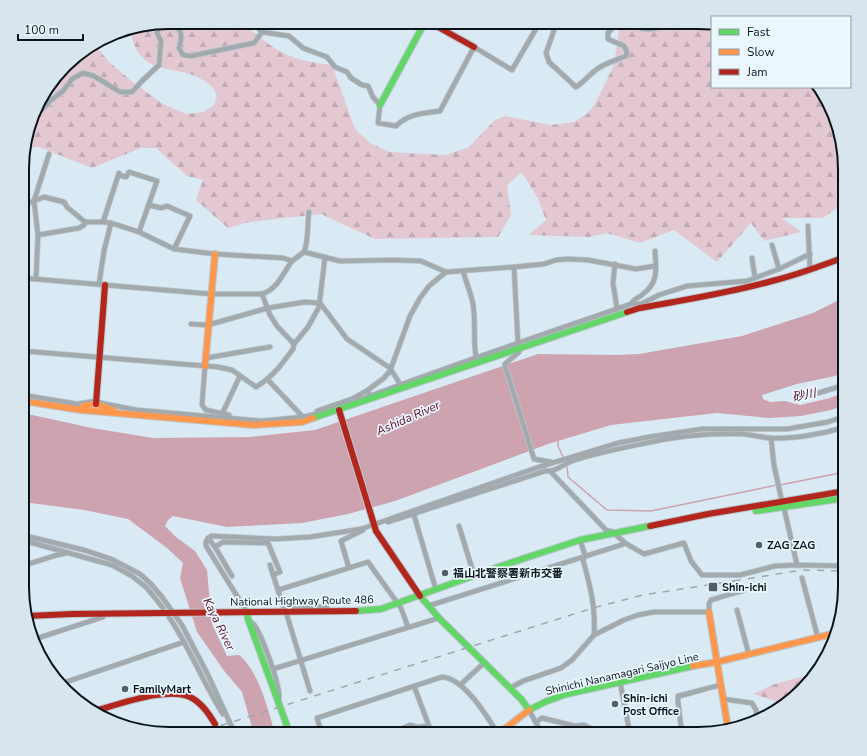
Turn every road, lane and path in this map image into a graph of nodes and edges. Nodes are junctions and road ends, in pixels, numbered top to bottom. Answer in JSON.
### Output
{"nodes":[{"id":1,"x":158,"y":29,"type":"edge"},
{"id":2,"x":178,"y":29,"type":"edge"},
{"id":3,"x":259,"y":29,"type":"edge"},
{"id":4,"x":421,"y":29,"type":"edge"},
{"id":5,"x":440,"y":29,"type":"edge"},
{"id":6,"x":536,"y":29,"type":"edge"},
{"id":7,"x":555,"y":29,"type":"edge"},
{"id":8,"x":611,"y":29,"type":"edge"},
{"id":9,"x":262,"y":32,"type":"junction"},
{"id":10,"x":474,"y":48,"type":"junction"},
{"id":11,"x":380,"y":105,"type":"junction"},
{"id":12,"x":42,"y":109,"type":"edge"},
{"id":13,"x":49,"y":154,"type":"dead end"},
{"id":14,"x":34,"y":201,"type":"junction"},
{"id":15,"x":29,"y":202,"type":"edge"},
{"id":16,"x":149,"y":205,"type":"junction"},
{"id":17,"x":309,"y":212,"type":"dead end"},
{"id":18,"x":85,"y":222,"type":"junction"},
{"id":19,"x":103,"y":222,"type":"junction"},
{"id":20,"x":112,"y":223,"type":"junction"},
{"id":21,"x":808,"y":226,"type":"dead end"},
{"id":22,"x":139,"y":232,"type":"junction"},
{"id":23,"x":38,"y":235,"type":"junction"},
{"id":24,"x":772,"y":245,"type":"dead end"},
{"id":25,"x":174,"y":248,"type":"junction"},
{"id":26,"x":655,"y":251,"type":"dead end"},
{"id":27,"x":304,"y":252,"type":"junction"},
{"id":28,"x":215,"y":254,"type":"junction"},
{"id":29,"x":810,"y":254,"type":"junction"},
{"id":30,"x":325,"y":257,"type":"junction"},
{"id":31,"x":752,"y":258,"type":"dead end"},
{"id":32,"x":838,"y":260,"type":"edge"},
{"id":33,"x":292,"y":261,"type":"junction"},
{"id":34,"x":615,"y":264,"type":"junction"},
{"id":35,"x":655,"y":266,"type":"junction"},
{"id":36,"x":514,"y":267,"type":"junction"},
{"id":37,"x":779,"y":269,"type":"junction"},
{"id":38,"x":810,"y":270,"type":"junction"},
{"id":39,"x":463,"y":271,"type":"junction"},
{"id":40,"x":446,"y":272,"type":"junction"},
{"id":41,"x":29,"y":278,"type":"edge"},
{"id":42,"x":755,"y":278,"type":"junction"},
{"id":43,"x":36,"y":279,"type":"junction"},
{"id":44,"x":102,"y":285,"type":"junction"},
{"id":45,"x":211,"y":294,"type":"junction"},
{"id":46,"x":262,"y":294,"type":"junction"},
{"id":47,"x":320,"y":303,"type":"junction"},
{"id":48,"x":631,"y":304,"type":"junction"},
{"id":49,"x":640,"y":306,"type":"junction"},
{"id":50,"x":268,"y":308,"type":"junction"},
{"id":51,"x":617,"y":309,"type":"junction"},
{"id":52,"x":191,"y":324,"type":"dead end"},
{"id":53,"x":208,"y":325,"type":"junction"},
{"id":54,"x":294,"y":344,"type":"junction"},
{"id":55,"x":519,"y":346,"type":"junction"},
{"id":56,"x":270,"y":347,"type":"dead end"},
{"id":57,"x":29,"y":351,"type":"edge"},
{"id":58,"x":99,"y":357,"type":"junction"},
{"id":59,"x":206,"y":358,"type":"junction"},
{"id":60,"x":476,"y":358,"type":"junction"},
{"id":61,"x":205,"y":366,"type":"junction"},
{"id":62,"x":390,"y":368,"type":"junction"},
{"id":63,"x":240,"y":376,"type":"junction"},
{"id":64,"x":268,"y":380,"type":"junction"},
{"id":65,"x":400,"y":384,"type":"junction"},
{"id":66,"x":838,"y":386,"type":"edge"},
{"id":67,"x":368,"y":390,"type":"junction"},
{"id":68,"x":818,"y":393,"type":"dead end"},
{"id":69,"x":29,"y":396,"type":"edge"},
{"id":70,"x":369,"y":396,"type":"junction"},
{"id":71,"x":29,"y":402,"type":"edge"},
{"id":72,"x":96,"y":402,"type":"junction"},
{"id":73,"x":81,"y":410,"type":"junction"},
{"id":74,"x":339,"y":410,"type":"junction"},
{"id":75,"x":116,"y":413,"type":"junction"},
{"id":76,"x":222,"y":414,"type":"junction"},
{"id":77,"x":302,"y":416,"type":"junction"},
{"id":78,"x":838,"y":418,"type":"edge"},
{"id":79,"x":239,"y":419,"type":"junction"},
{"id":80,"x":838,"y":429,"type":"edge"},
{"id":81,"x":771,"y":438,"type":"junction"},
{"id":82,"x":562,"y":460,"type":"junction"},
{"id":83,"x":553,"y":463,"type":"junction"},
{"id":84,"x":539,"y":467,"type":"junction"},
{"id":85,"x":551,"y":472,"type":"junction"},
{"id":86,"x":838,"y":493,"type":"edge"},
{"id":87,"x":838,"y":499,"type":"edge"},
{"id":88,"x":783,"y":505,"type":"junction"},
{"id":89,"x":414,"y":515,"type":"junction"},
{"id":90,"x":371,"y":525,"type":"junction"},
{"id":91,"x":459,"y":526,"type":"dead end"},
{"id":92,"x":613,"y":532,"type":"junction"},
{"id":93,"x":29,"y":537,"type":"edge"},
{"id":94,"x":208,"y":538,"type":"junction"},
{"id":95,"x":580,"y":540,"type":"junction"},
{"id":96,"x":29,"y":542,"type":"edge"},
{"id":97,"x":625,"y":543,"type":"junction"},
{"id":98,"x":215,"y":547,"type":"junction"},
{"id":99,"x":84,"y":550,"type":"junction"},
{"id":100,"x":69,"y":553,"type":"junction"},
{"id":101,"x":584,"y":557,"type":"junction"},
{"id":102,"x":29,"y":564,"type":"edge"},
{"id":103,"x":270,"y":565,"type":"dead end"},
{"id":104,"x":797,"y":565,"type":"junction"},
{"id":105,"x":838,"y":566,"type":"edge"},
{"id":106,"x":349,"y":568,"type":"junction"},
{"id":107,"x":273,"y":574,"type":"junction"},
{"id":108,"x":232,"y":576,"type":"dead end"},
{"id":109,"x":474,"y":576,"type":"junction"},
{"id":110,"x":802,"y":578,"type":"dead end"},
{"id":111,"x":278,"y":590,"type":"junction"},
{"id":112,"x":436,"y":590,"type":"junction"},
{"id":113,"x":743,"y":591,"type":"dead end"},
{"id":114,"x":420,"y":596,"type":"junction"},
{"id":115,"x":398,"y":604,"type":"junction"},
{"id":116,"x":428,"y":606,"type":"junction"},
{"id":117,"x":163,"y":608,"type":"dead end"},
{"id":118,"x":737,"y":610,"type":"dead end"},
{"id":119,"x":286,"y":612,"type":"junction"},
{"id":120,"x":328,"y":612,"type":"junction"},
{"id":121,"x":709,"y":612,"type":"junction"},
{"id":122,"x":103,"y":613,"type":"junction"},
{"id":123,"x":171,"y":615,"type":"junction"},
{"id":124,"x":32,"y":616,"type":"edge"},
{"id":125,"x":247,"y":616,"type":"junction"},
{"id":126,"x":439,"y":618,"type":"junction"},
{"id":127,"x":408,"y":627,"type":"junction"},
{"id":128,"x":594,"y":634,"type":"junction"},
{"id":129,"x":829,"y":635,"type":"edge"},
{"id":130,"x":39,"y":638,"type":"edge"},
{"id":131,"x":818,"y":638,"type":"junction"},
{"id":132,"x":184,"y":642,"type":"junction"},
{"id":133,"x":749,"y":655,"type":"junction"},
{"id":134,"x":300,"y":660,"type":"junction"},
{"id":135,"x":717,"y":662,"type":"junction"},
{"id":136,"x":484,"y":663,"type":"junction"},
{"id":137,"x":273,"y":668,"type":"junction"},
{"id":138,"x":66,"y":682,"type":"edge"},
{"id":139,"x":620,"y":682,"type":"junction"},
{"id":140,"x":460,"y":685,"type":"junction"},
{"id":141,"x":721,"y":685,"type":"junction"},
{"id":142,"x":414,"y":686,"type":"junction"},
{"id":143,"x":510,"y":688,"type":"junction"},
{"id":144,"x":310,"y":691,"type":"dead end"},
{"id":145,"x":723,"y":699,"type":"junction"},
{"id":146,"x":278,"y":702,"type":"junction"},
{"id":147,"x":100,"y":709,"type":"edge"},
{"id":148,"x":529,"y":710,"type":"junction"},
{"id":149,"x":757,"y":714,"type":"edge"},
{"id":150,"x":226,"y":715,"type":"junction"},
{"id":151,"x":536,"y":722,"type":"junction"},
{"id":152,"x":215,"y":724,"type":"tunnel mouth"},
{"id":153,"x":727,"y":724,"type":"edge"},
{"id":154,"x":428,"y":726,"type":"joint"},
{"id":155,"x":232,"y":727,"type":"edge"},
{"id":156,"x":287,"y":727,"type":"edge"},
{"id":157,"x":320,"y":727,"type":"edge"},
{"id":158,"x":406,"y":727,"type":"edge"},
{"id":159,"x":417,"y":727,"type":"edge"},
{"id":160,"x":417,"y":727,"type":"edge"},
{"id":161,"x":494,"y":727,"type":"edge"},
{"id":162,"x":507,"y":727,"type":"edge"},
{"id":163,"x":538,"y":727,"type":"edge"},
{"id":164,"x":588,"y":727,"type":"edge"},
{"id":165,"x":629,"y":727,"type":"edge"},
{"id":166,"x":681,"y":727,"type":"edge"}],
"edges":[{"from":1,"to":12,"type":"street"},
{"from":2,"to":9,"type":"street"},
{"from":3,"to":9,"type":"street"},
{"from":4,"to":11,"type":"main road"},
{"from":5,"to":10,"type":"main road"},
{"from":6,"to":10,"type":"street"},
{"from":7,"to":8,"type":"street"},
{"from":9,"to":11,"type":"street"},
{"from":10,"to":11,"type":"street"},
{"from":13,"to":14,"type":"street"},
{"from":14,"to":15,"type":"street"},
{"from":14,"to":18,"type":"street"},
{"from":14,"to":23,"type":"street"},
{"from":16,"to":19,"type":"street"},
{"from":16,"to":22,"type":"street"},
{"from":16,"to":25,"type":"street"},
{"from":17,"to":27,"type":"street"},
{"from":18,"to":19,"type":"street"},
{"from":18,"to":23,"type":"street"},
{"from":19,"to":20,"type":"street"},
{"from":20,"to":22,"type":"street"},
{"from":20,"to":44,"type":"street"},
{"from":21,"to":29,"type":"street"},
{"from":22,"to":25,"type":"street"},
{"from":23,"to":43,"type":"street"},
{"from":24,"to":37,"type":"street"},
{"from":25,"to":28,"type":"street"},
{"from":26,"to":35,"type":"street"},
{"from":27,"to":30,"type":"street"},
{"from":27,"to":33,"type":"street"},
{"from":28,"to":33,"type":"street"},
{"from":28,"to":45,"type":"main road"},
{"from":29,"to":37,"type":"street"},
{"from":29,"to":38,"type":"street"},
{"from":30,"to":40,"type":"street"},
{"from":30,"to":47,"type":"street"},
{"from":31,"to":42,"type":"street"},
{"from":32,"to":38,"type":"main road"},
{"from":33,"to":46,"type":"street"},
{"from":34,"to":35,"type":"street"},
{"from":34,"to":36,"type":"street"},
{"from":34,"to":51,"type":"street"},
{"from":35,"to":48,"type":"street"},
{"from":36,"to":39,"type":"street"},
{"from":36,"to":55,"type":"street"},
{"from":37,"to":42,"type":"street"},
{"from":38,"to":49,"type":"main road"},
{"from":39,"to":40,"type":"street"},
{"from":39,"to":60,"type":"street"},
{"from":40,"to":62,"type":"street"},
{"from":41,"to":43,"type":"street"},
{"from":42,"to":49,"type":"street"},
{"from":43,"to":44,"type":"street"},
{"from":44,"to":45,"type":"street"},
{"from":44,"to":58,"type":"main road"},
{"from":45,"to":46,"type":"street"},
{"from":45,"to":53,"type":"main road"},
{"from":46,"to":50,"type":"street"},
{"from":47,"to":50,"type":"street"},
{"from":47,"to":54,"type":"street"},
{"from":47,"to":62,"type":"street"},
{"from":48,"to":49,"type":"street"},
{"from":48,"to":51,"type":"street"},
{"from":49,"to":55,"type":"main road"},
{"from":50,"to":53,"type":"street"},
{"from":50,"to":54,"type":"street"},
{"from":51,"to":55,"type":"street"},
{"from":52,"to":53,"type":"street"},
{"from":53,"to":59,"type":"main road"},
{"from":54,"to":64,"type":"street"},
{"from":55,"to":60,"type":"street"},
{"from":55,"to":74,"type":"main road"},
{"from":55,"to":83,"type":"street"},
{"from":56,"to":59,"type":"street"},
{"from":57,"to":58,"type":"street"},
{"from":58,"to":61,"type":"street"},
{"from":58,"to":72,"type":"main road"},
{"from":59,"to":61,"type":"main road"},
{"from":60,"to":65,"type":"street"},
{"from":61,"to":63,"type":"street"},
{"from":61,"to":76,"type":"street"},
{"from":62,"to":65,"type":"street"},
{"from":62,"to":67,"type":"street"},
{"from":63,"to":64,"type":"street"},
{"from":63,"to":76,"type":"street"},
{"from":64,"to":77,"type":"street"},
{"from":65,"to":70,"type":"street"},
{"from":66,"to":68,"type":"street"},
{"from":67,"to":70,"type":"street"},
{"from":67,"to":77,"type":"street"},
{"from":69,"to":72,"type":"street"},
{"from":70,"to":74,"type":"street"},
{"from":71,"to":73,"type":"main road"},
{"from":72,"to":73,"type":"main road"},
{"from":72,"to":75,"type":"main road"},
{"from":72,"to":79,"type":"street"},
{"from":73,"to":75,"type":"main road"},
{"from":74,"to":75,"type":"main road"},
{"from":74,"to":77,"type":"street"},
{"from":74,"to":90,"type":"main road"},
{"from":76,"to":79,"type":"street"},
{"from":77,"to":79,"type":"street"},
{"from":78,"to":82,"type":"street"},
{"from":80,"to":81,"type":"street"},
{"from":81,"to":85,"type":"street"},
{"from":81,"to":88,"type":"street"},
{"from":82,"to":83,"type":"street"},
{"from":82,"to":85,"type":"street"},
{"from":83,"to":84,"type":"street"},
{"from":84,"to":85,"type":"street"},
{"from":84,"to":90,"type":"street"},
{"from":85,"to":89,"type":"street"},
{"from":85,"to":92,"type":"street"},
{"from":86,"to":88,"type":"main road","name":"National Highway Route 486"},
{"from":87,"to":88,"type":"main road","name":"National Highway Route 486"},
{"from":88,"to":92,"type":"main road","name":"National Highway Route 486"},
{"from":88,"to":104,"type":"street"},
{"from":89,"to":90,"type":"street"},
{"from":89,"to":112,"type":"street"},
{"from":90,"to":94,"type":"street"},
{"from":90,"to":106,"type":"street"},
{"from":90,"to":114,"type":"main road"},
{"from":91,"to":109,"type":"street"},
{"from":92,"to":95,"type":"main road","name":"National Highway Route 486"},
{"from":92,"to":97,"type":"street"},
{"from":93,"to":99,"type":"street"},
{"from":94,"to":98,"type":"street"},
{"from":94,"to":125,"type":"street"},
{"from":95,"to":101,"type":"street"},
{"from":95,"to":109,"type":"main road","name":"National Highway Route 486"},
{"from":96,"to":100,"type":"street"},
{"from":97,"to":101,"type":"street"},
{"from":97,"to":104,"type":"street"},
{"from":98,"to":107,"type":"street"},
{"from":98,"to":108,"type":"street"},
{"from":99,"to":100,"type":"street"},
{"from":99,"to":123,"type":"street"},
{"from":100,"to":102,"type":"street"},
{"from":100,"to":117,"type":"street"},
{"from":101,"to":116,"type":"street"},
{"from":101,"to":128,"type":"street"},
{"from":103,"to":107,"type":"street"},
{"from":104,"to":105,"type":"street"},
{"from":106,"to":111,"type":"street"},
{"from":106,"to":115,"type":"street"},
{"from":107,"to":111,"type":"street"},
{"from":109,"to":112,"type":"main road","name":"National Highway Route 486"},
{"from":110,"to":131,"type":"street"},
{"from":111,"to":120,"type":"street"},
{"from":112,"to":114,"type":"main road","name":"National Highway Route 486"},
{"from":113,"to":121,"type":"street"},
{"from":114,"to":115,"type":"main road","name":"National Highway Route 486"},
{"from":114,"to":116,"type":"main road"},
{"from":115,"to":120,"type":"main road","name":"National Highway Route 486"},
{"from":115,"to":127,"type":"street"},
{"from":116,"to":126,"type":"main road"},
{"from":118,"to":133,"type":"street"},
{"from":119,"to":120,"type":"main road","name":"National Highway Route 486"},
{"from":119,"to":125,"type":"main road","name":"National Highway Route 486"},
{"from":119,"to":134,"type":"street"},
{"from":121,"to":128,"type":"street"},
{"from":121,"to":135,"type":"main road"},
{"from":122,"to":123,"type":"main road","name":"National Highway Route 486"},
{"from":122,"to":124,"type":"main road","name":"National Highway Route 486"},
{"from":122,"to":130,"type":"street"},
{"from":123,"to":125,"type":"main road","name":"National Highway Route 486"},
{"from":123,"to":132,"type":"street"},
{"from":123,"to":150,"type":"street"},
{"from":125,"to":137,"type":"street"},
{"from":125,"to":146,"type":"main road"},
{"from":126,"to":127,"type":"street"},
{"from":126,"to":136,"type":"main road"},
{"from":127,"to":134,"type":"street"},
{"from":128,"to":143,"type":"street"},
{"from":129,"to":131,"type":"main road","name":"Shinichi Nanamagari Saijyo Line"},
{"from":131,"to":133,"type":"main road","name":"Shinichi Nanamagari Saijyo Line"},
{"from":132,"to":138,"type":"street"},
{"from":132,"to":150,"type":"street"},
{"from":133,"to":135,"type":"main road","name":"Shinichi Nanamagari Saijyo Line"},
{"from":134,"to":137,"type":"street"},
{"from":134,"to":144,"type":"street"},
{"from":135,"to":139,"type":"main road","name":"Shinichi Nanamagari Saijyo Line"},
{"from":135,"to":141,"type":"main road"},
{"from":136,"to":140,"type":"street"},
{"from":136,"to":143,"type":"main road"},
{"from":137,"to":146,"type":"street"},
{"from":139,"to":148,"type":"main road","name":"Shinichi Nanamagari Saijyo Line"},
{"from":139,"to":165,"type":"street"},
{"from":140,"to":142,"type":"street"},
{"from":140,"to":161,"type":"street"},
{"from":141,"to":145,"type":"main road"},
{"from":141,"to":166,"type":"street"},
{"from":142,"to":154,"type":"street"},
{"from":142,"to":157,"type":"street"},
{"from":143,"to":148,"type":"main road"},
{"from":145,"to":149,"type":"street"},
{"from":145,"to":153,"type":"main road"},
{"from":146,"to":156,"type":"main road"},
{"from":147,"to":152,"type":"main road"},
{"from":148,"to":151,"type":"street"},
{"from":148,"to":162,"type":"main road","name":"Shinichi Nanamagari Saijyo Line"},
{"from":150,"to":155,"type":"street"},
{"from":151,"to":163,"type":"street"},
{"from":151,"to":164,"type":"street"},
{"from":154,"to":159,"type":"street"},
{"from":158,"to":160,"type":"street"}]}
